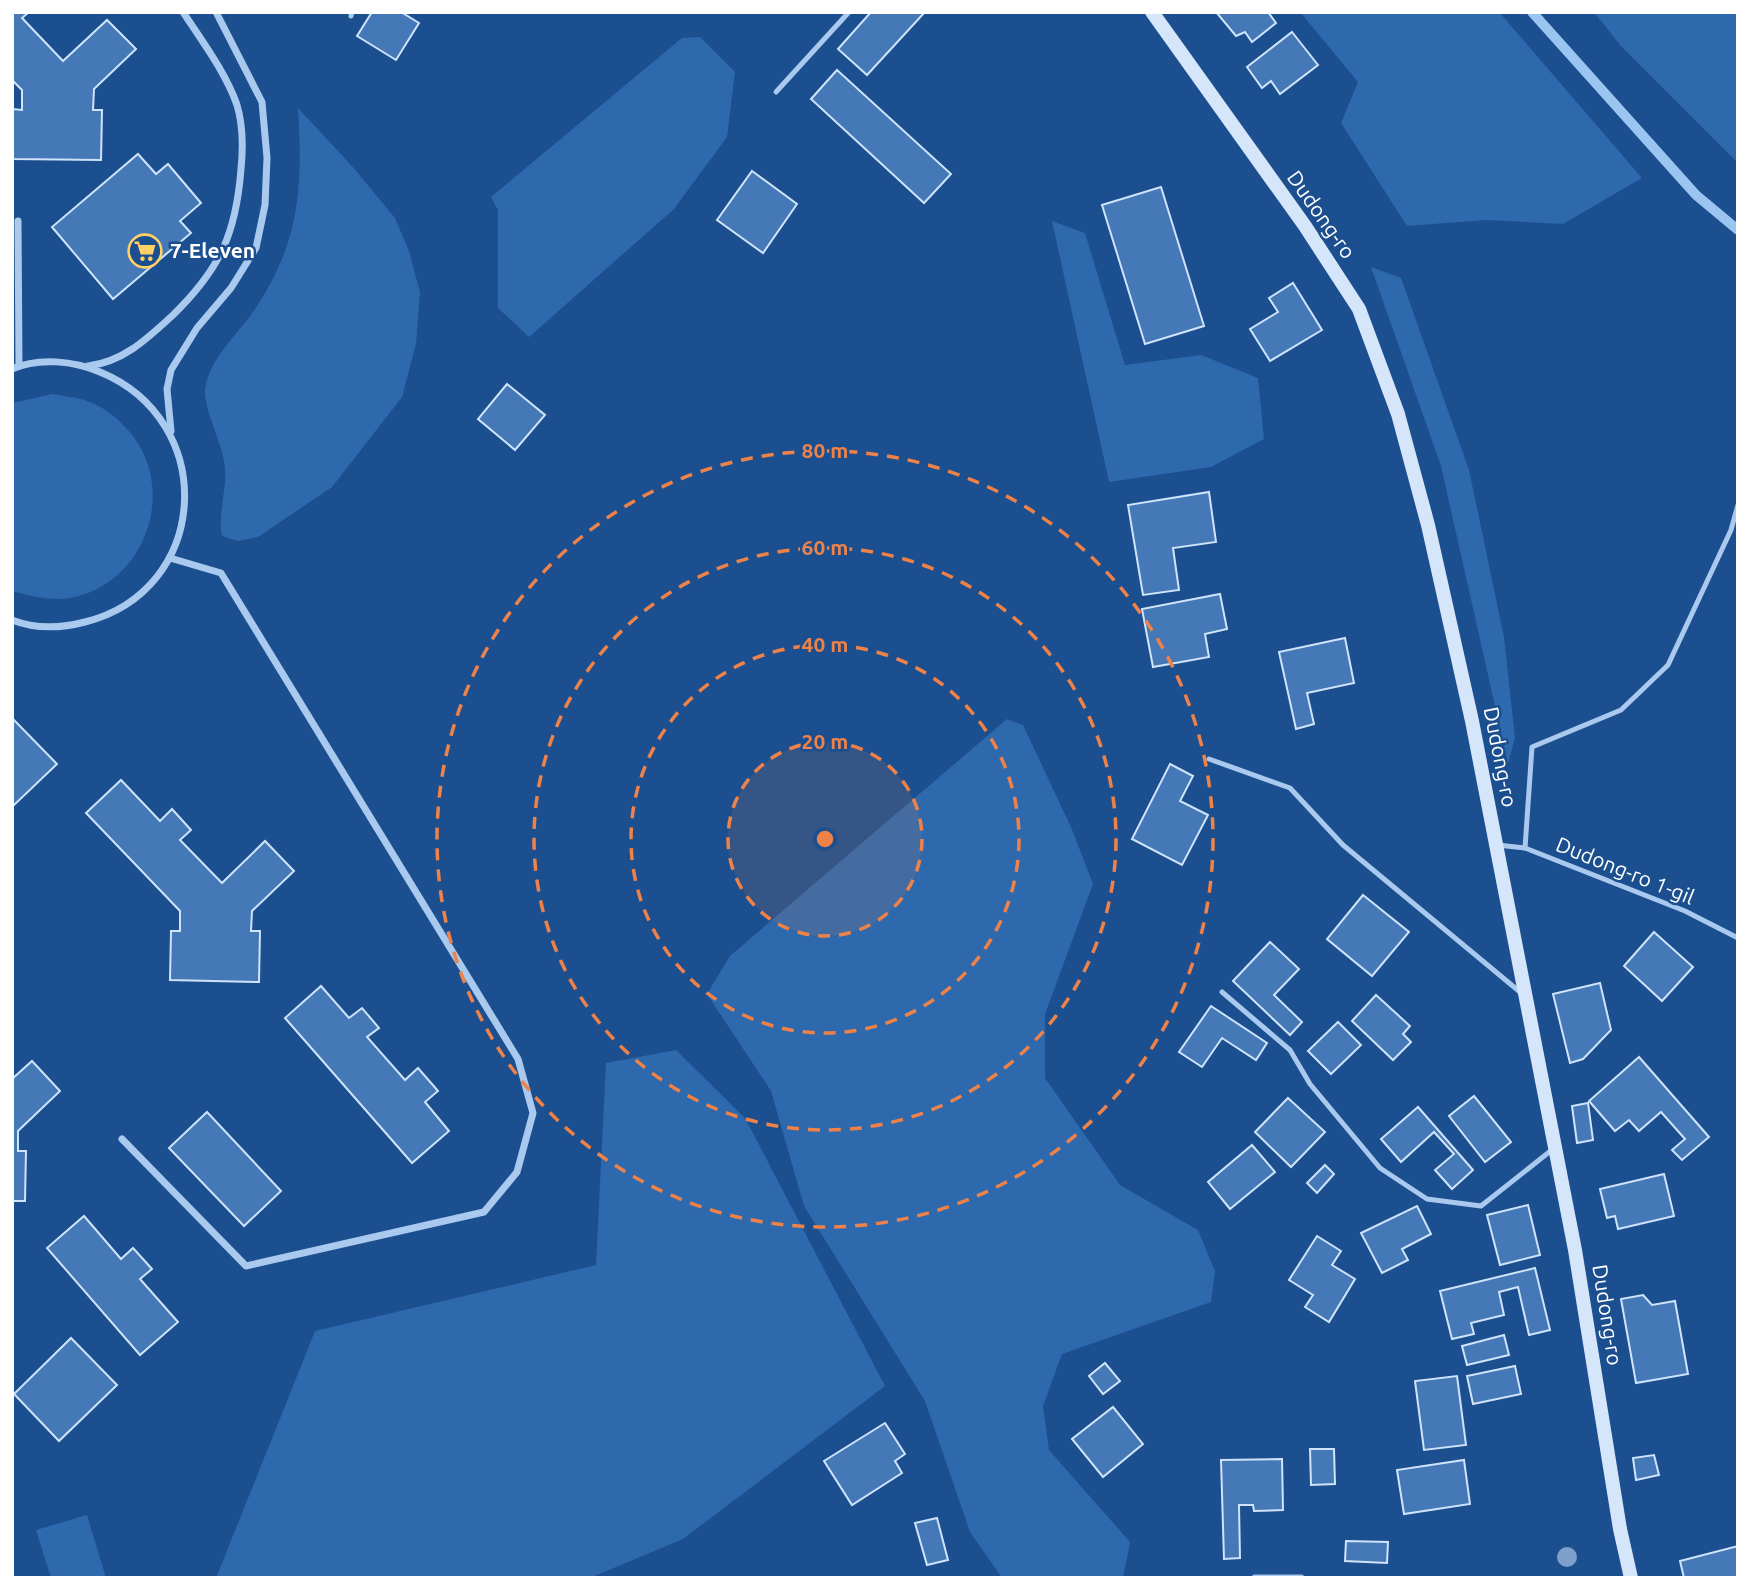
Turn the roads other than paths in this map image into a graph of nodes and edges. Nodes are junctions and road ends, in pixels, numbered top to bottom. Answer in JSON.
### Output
{"nodes":[{"id":1,"x":183,"y":12,"type":"edge"},
{"id":2,"x":216,"y":12,"type":"edge"},
{"id":3,"x":849,"y":12,"type":"edge"},
{"id":4,"x":1152,"y":12,"type":"edge"},
{"id":5,"x":776,"y":92,"type":"dead end"},
{"id":6,"x":18,"y":221,"type":"dead end"},
{"id":7,"x":87,"y":366,"type":"junction"},
{"id":8,"x":15,"y":368,"type":"edge"},
{"id":9,"x":171,"y":432,"type":"junction"},
{"id":10,"x":1738,"y":505,"type":"edge"},
{"id":11,"x":170,"y":558,"type":"junction"},
{"id":12,"x":12,"y":620,"type":"edge"},
{"id":13,"x":1209,"y":759,"type":"dead end"},
{"id":14,"x":1496,"y":845,"type":"junction"},
{"id":15,"x":1525,"y":848,"type":"junction"},
{"id":16,"x":1738,"y":938,"type":"edge"},
{"id":17,"x":1222,"y":992,"type":"dead end"},
{"id":18,"x":1525,"y":996,"type":"junction"},
{"id":19,"x":122,"y":1139,"type":"dead end"},
{"id":20,"x":1555,"y":1147,"type":"junction"},
{"id":21,"x":1255,"y":1578,"type":"edge"},
{"id":22,"x":1301,"y":1578,"type":"edge"},
{"id":23,"x":1631,"y":1578,"type":"edge"}],
"edges":[{"from":1,"to":7,"type":"street"},
{"from":2,"to":9,"type":"street"},
{"from":3,"to":5,"type":"lane"},
{"from":4,"to":14,"type":"street","name":"Dudong-ro"},
{"from":6,"to":8,"type":"street"},
{"from":7,"to":8,"type":"street"},
{"from":7,"to":9,"type":"street"},
{"from":9,"to":11,"type":"street"},
{"from":10,"to":15,"type":"lane"},
{"from":11,"to":12,"type":"street"},
{"from":11,"to":19,"type":"street"},
{"from":13,"to":18,"type":"lane"},
{"from":14,"to":15,"type":"lane","name":"Dudong-ro 1-gil"},
{"from":14,"to":18,"type":"street","name":"Dudong-ro"},
{"from":15,"to":16,"type":"lane","name":"Dudong-ro 1-gil"},
{"from":17,"to":20,"type":"lane"},
{"from":18,"to":20,"type":"street","name":"Dudong-ro"},
{"from":20,"to":23,"type":"street","name":"Dudong-ro"},
{"from":21,"to":22,"type":"street"}]}
